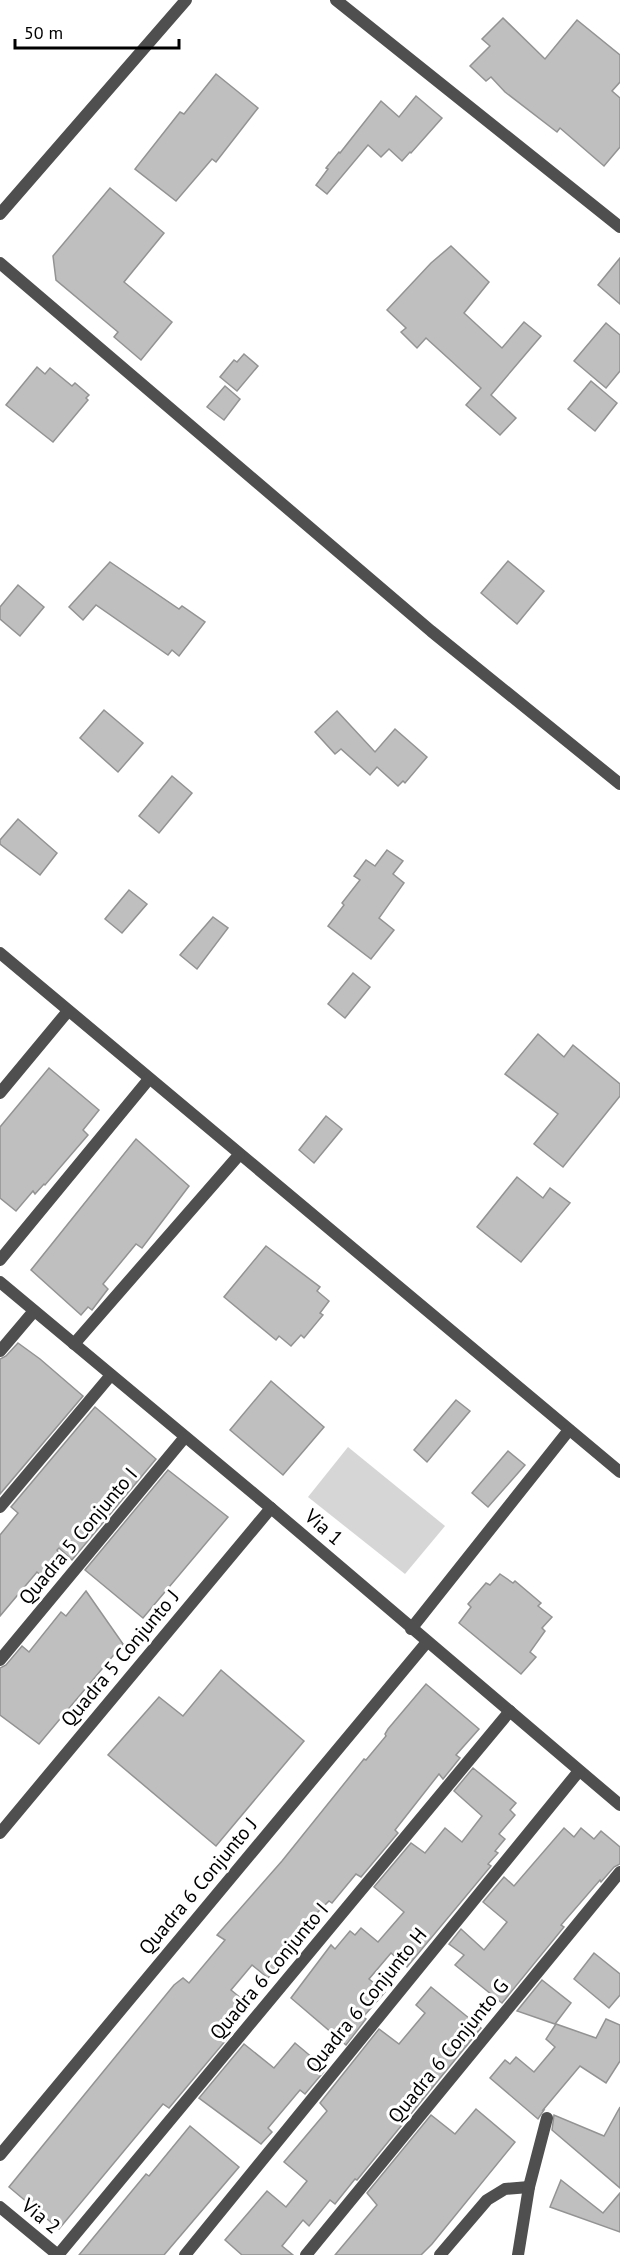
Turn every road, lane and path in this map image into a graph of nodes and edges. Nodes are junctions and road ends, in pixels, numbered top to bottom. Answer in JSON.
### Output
{"nodes":[{"id":1,"x":186,"y":0,"type":"edge"},
{"id":2,"x":336,"y":0,"type":"edge"},
{"id":3,"x":0,"y":214,"type":"edge"},
{"id":4,"x":620,"y":227,"type":"edge"},
{"id":5,"x":0,"y":263,"type":"edge"},
{"id":6,"x":620,"y":784,"type":"edge"},
{"id":7,"x":0,"y":953,"type":"edge"},
{"id":8,"x":69,"y":1011,"type":"junction"},
{"id":9,"x":149,"y":1079,"type":"junction"},
{"id":10,"x":0,"y":1093,"type":"edge"},
{"id":11,"x":239,"y":1155,"type":"junction"},
{"id":12,"x":0,"y":1260,"type":"edge"},
{"id":13,"x":0,"y":1282,"type":"edge"},
{"id":14,"x":34,"y":1311,"type":"junction"},
{"id":15,"x":74,"y":1344,"type":"junction"},
{"id":16,"x":0,"y":1351,"type":"edge"},
{"id":17,"x":111,"y":1375,"type":"junction"},
{"id":18,"x":568,"y":1430,"type":"junction"},
{"id":19,"x":185,"y":1437,"type":"junction"},
{"id":20,"x":620,"y":1472,"type":"edge"},
{"id":21,"x":0,"y":1508,"type":"edge"},
{"id":22,"x":271,"y":1508,"type":"junction"},
{"id":23,"x":411,"y":1629,"type":"junction"},
{"id":24,"x":427,"y":1642,"type":"junction"},
{"id":25,"x":0,"y":1660,"type":"edge"},
{"id":26,"x":510,"y":1711,"type":"junction"},
{"id":27,"x":579,"y":1771,"type":"junction"},
{"id":28,"x":618,"y":1797,"type":"edge"},
{"id":29,"x":0,"y":1833,"type":"edge"},
{"id":30,"x":620,"y":1872,"type":"edge"},
{"id":31,"x":547,"y":2118,"type":"dead end"},
{"id":32,"x":0,"y":2156,"type":"edge"},
{"id":33,"x":529,"y":2187,"type":"junction"},
{"id":34,"x":0,"y":2207,"type":"edge"},
{"id":35,"x":58,"y":2255,"type":"edge"},
{"id":36,"x":185,"y":2255,"type":"edge"},
{"id":37,"x":306,"y":2255,"type":"edge"},
{"id":38,"x":441,"y":2255,"type":"edge"},
{"id":39,"x":518,"y":2255,"type":"edge"}],
"edges":[{"from":1,"to":3,"type":"street"},
{"from":2,"to":4,"type":"street"},
{"from":5,"to":6,"type":"street"},
{"from":7,"to":8,"type":"street"},
{"from":8,"to":9,"type":"street"},
{"from":8,"to":10,"type":"street"},
{"from":9,"to":11,"type":"street"},
{"from":9,"to":12,"type":"street"},
{"from":11,"to":15,"type":"street"},
{"from":11,"to":18,"type":"street"},
{"from":13,"to":14,"type":"street","name":"Via 1"},
{"from":14,"to":15,"type":"street","name":"Via 1"},
{"from":14,"to":16,"type":"street"},
{"from":15,"to":17,"type":"street","name":"Via 1"},
{"from":17,"to":19,"type":"street","name":"Via 1"},
{"from":17,"to":21,"type":"street"},
{"from":18,"to":20,"type":"street"},
{"from":18,"to":23,"type":"street"},
{"from":19,"to":22,"type":"street","name":"Via 1"},
{"from":19,"to":25,"type":"street","name":"Quadra 5 Conjunto I"},
{"from":22,"to":23,"type":"street","name":"Via 1"},
{"from":22,"to":29,"type":"street","name":"Quadra 5 Conjunto J"},
{"from":23,"to":24,"type":"street","name":"Via 1"},
{"from":24,"to":26,"type":"street","name":"Via 1"},
{"from":24,"to":32,"type":"street","name":"Quadra 6 Conjunto J"},
{"from":26,"to":27,"type":"street","name":"Via 1"},
{"from":26,"to":35,"type":"street","name":"Quadra 6 Conjunto I"},
{"from":27,"to":28,"type":"street","name":"Via 1"},
{"from":27,"to":36,"type":"street","name":"Quadra 6 Conjunto H"},
{"from":30,"to":37,"type":"street","name":"Quadra 6 Conjunto G"},
{"from":31,"to":33,"type":"street"},
{"from":33,"to":38,"type":"street"},
{"from":33,"to":39,"type":"street"},
{"from":34,"to":35,"type":"street","name":"Via 2"}]}
